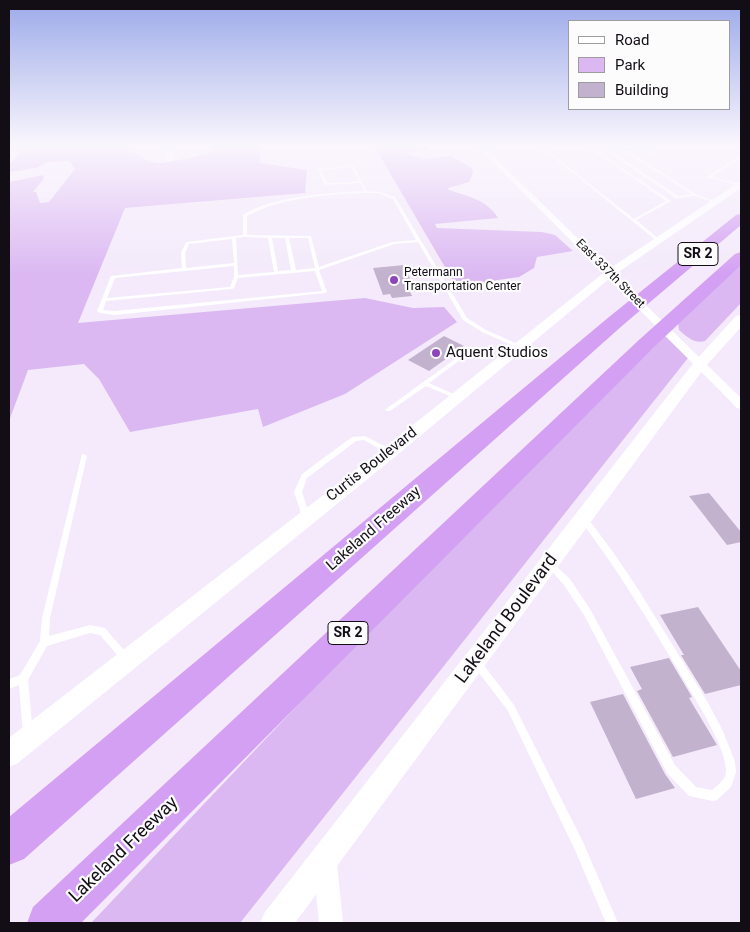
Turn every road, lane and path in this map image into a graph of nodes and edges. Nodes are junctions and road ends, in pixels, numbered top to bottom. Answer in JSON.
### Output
{"nodes":[{"id":1,"x":364,"y":187,"type":"edge"},
{"id":2,"x":523,"y":187,"type":"edge"},
{"id":3,"x":593,"y":187,"type":"edge"},
{"id":4,"x":648,"y":187,"type":"edge"},
{"id":5,"x":663,"y":187,"type":"edge"},
{"id":6,"x":684,"y":187,"type":"edge"},
{"id":7,"x":737,"y":187,"type":"edge"},
{"id":8,"x":366,"y":192,"type":"junction"},
{"id":9,"x":696,"y":195,"type":"junction"},
{"id":10,"x":714,"y":201,"type":"junction"},
{"id":11,"x":741,"y":218,"type":"edge"},
{"id":12,"x":634,"y":220,"type":"junction"},
{"id":13,"x":245,"y":236,"type":"junction"},
{"id":14,"x":234,"y":237,"type":"junction"},
{"id":15,"x":270,"y":237,"type":"junction"},
{"id":16,"x":287,"y":237,"type":"junction"},
{"id":17,"x":658,"y":240,"type":"junction"},
{"id":18,"x":418,"y":241,"type":"junction"},
{"id":19,"x":741,"y":257,"type":"edge"},
{"id":20,"x":236,"y":264,"type":"junction"},
{"id":21,"x":317,"y":269,"type":"junction"},
{"id":22,"x":184,"y":270,"type":"junction"},
{"id":23,"x":294,"y":272,"type":"junction"},
{"id":24,"x":276,"y":273,"type":"junction"},
{"id":25,"x":610,"y":273,"type":"junction"},
{"id":26,"x":236,"y":278,"type":"junction"},
{"id":27,"x":104,"y":300,"type":"junction"},
{"id":28,"x":741,"y":319,"type":"edge"},
{"id":29,"x":518,"y":346,"type":"junction"},
{"id":30,"x":469,"y":351,"type":"dead end"},
{"id":31,"x":700,"y":364,"type":"junction"},
{"id":32,"x":425,"y":383,"type":"junction"},
{"id":33,"x":456,"y":397,"type":"junction"},
{"id":34,"x":741,"y":405,"type":"edge"},
{"id":35,"x":388,"y":410,"type":"dead end"},
{"id":36,"x":390,"y":452,"type":"junction"},
{"id":37,"x":84,"y":456,"type":"dead end"},
{"id":38,"x":306,"y":517,"type":"junction"},
{"id":39,"x":583,"y":518,"type":"junction"},
{"id":40,"x":549,"y":564,"type":"junction"},
{"id":41,"x":44,"y":642,"type":"junction"},
{"id":42,"x":126,"y":659,"type":"junction"},
{"id":43,"x":476,"y":660,"type":"junction"},
{"id":44,"x":23,"y":680,"type":"junction"},
{"id":45,"x":9,"y":684,"type":"edge"},
{"id":46,"x":28,"y":738,"type":"junction"},
{"id":47,"x":9,"y":754,"type":"edge"},
{"id":48,"x":9,"y":844,"type":"edge"},
{"id":49,"x":324,"y":860,"type":"junction"},
{"id":50,"x":49,"y":923,"type":"edge"},
{"id":51,"x":276,"y":923,"type":"edge"},
{"id":52,"x":331,"y":923,"type":"edge"},
{"id":53,"x":612,"y":923,"type":"edge"}],
"edges":[{"from":1,"to":8,"type":"lane"},
{"from":2,"to":25,"type":"street","name":"East 337th Street"},
{"from":3,"to":12,"type":"lane"},
{"from":4,"to":12,"type":"lane"},
{"from":5,"to":9,"type":"lane"},
{"from":6,"to":9,"type":"lane"},
{"from":7,"to":10,"type":"street","name":"Curtis Boulevard"},
{"from":8,"to":13,"type":"lane"},
{"from":8,"to":18,"type":"lane"},
{"from":9,"to":10,"type":"lane"},
{"from":10,"to":17,"type":"street","name":"Curtis Boulevard"},
{"from":11,"to":48,"type":"highway","name":"Lakeland Freeway","number":"SR 2"},
{"from":12,"to":17,"type":"lane"},
{"from":13,"to":14,"type":"lane"},
{"from":13,"to":15,"type":"lane"},
{"from":14,"to":20,"type":"lane"},
{"from":14,"to":22,"type":"lane"},
{"from":15,"to":16,"type":"lane"},
{"from":15,"to":24,"type":"lane"},
{"from":16,"to":21,"type":"lane"},
{"from":16,"to":23,"type":"lane"},
{"from":17,"to":25,"type":"street","name":"Curtis Boulevard"},
{"from":18,"to":21,"type":"lane"},
{"from":18,"to":29,"type":"lane"},
{"from":19,"to":50,"type":"highway","name":"Lakeland Freeway","number":"SR 2"},
{"from":20,"to":22,"type":"lane"},
{"from":20,"to":26,"type":"lane"},
{"from":21,"to":23,"type":"lane"},
{"from":21,"to":27,"type":"lane"},
{"from":22,"to":27,"type":"lane"},
{"from":23,"to":24,"type":"lane"},
{"from":24,"to":26,"type":"lane"},
{"from":25,"to":29,"type":"street","name":"Curtis Boulevard"},
{"from":25,"to":31,"type":"street","name":"East 337th Street"},
{"from":26,"to":27,"type":"lane"},
{"from":28,"to":31,"type":"street","name":"Lakeland Boulevard"},
{"from":29,"to":33,"type":"street","name":"Curtis Boulevard"},
{"from":30,"to":32,"type":"lane"},
{"from":31,"to":34,"type":"street","name":"East 337th Street"},
{"from":31,"to":39,"type":"street","name":"Lakeland Boulevard"},
{"from":32,"to":33,"type":"lane"},
{"from":32,"to":35,"type":"lane"},
{"from":33,"to":36,"type":"street","name":"Curtis Boulevard"},
{"from":36,"to":38,"type":"street","name":"Curtis Boulevard"},
{"from":36,"to":38,"type":"lane"},
{"from":37,"to":41,"type":"lane"},
{"from":38,"to":42,"type":"street","name":"Curtis Boulevard"},
{"from":39,"to":40,"type":"street","name":"Lakeland Boulevard"},
{"from":39,"to":40,"type":"lane"},
{"from":40,"to":43,"type":"street","name":"Lakeland Boulevard"},
{"from":41,"to":42,"type":"lane"},
{"from":41,"to":44,"type":"lane"},
{"from":42,"to":46,"type":"street","name":"Curtis Boulevard"},
{"from":43,"to":49,"type":"street","name":"Lakeland Boulevard"},
{"from":43,"to":53,"type":"lane"},
{"from":44,"to":45,"type":"lane"},
{"from":44,"to":46,"type":"lane"},
{"from":46,"to":47,"type":"street","name":"Curtis Boulevard"},
{"from":49,"to":51,"type":"street","name":"Lakeland Boulevard"},
{"from":49,"to":52,"type":"street"}]}
